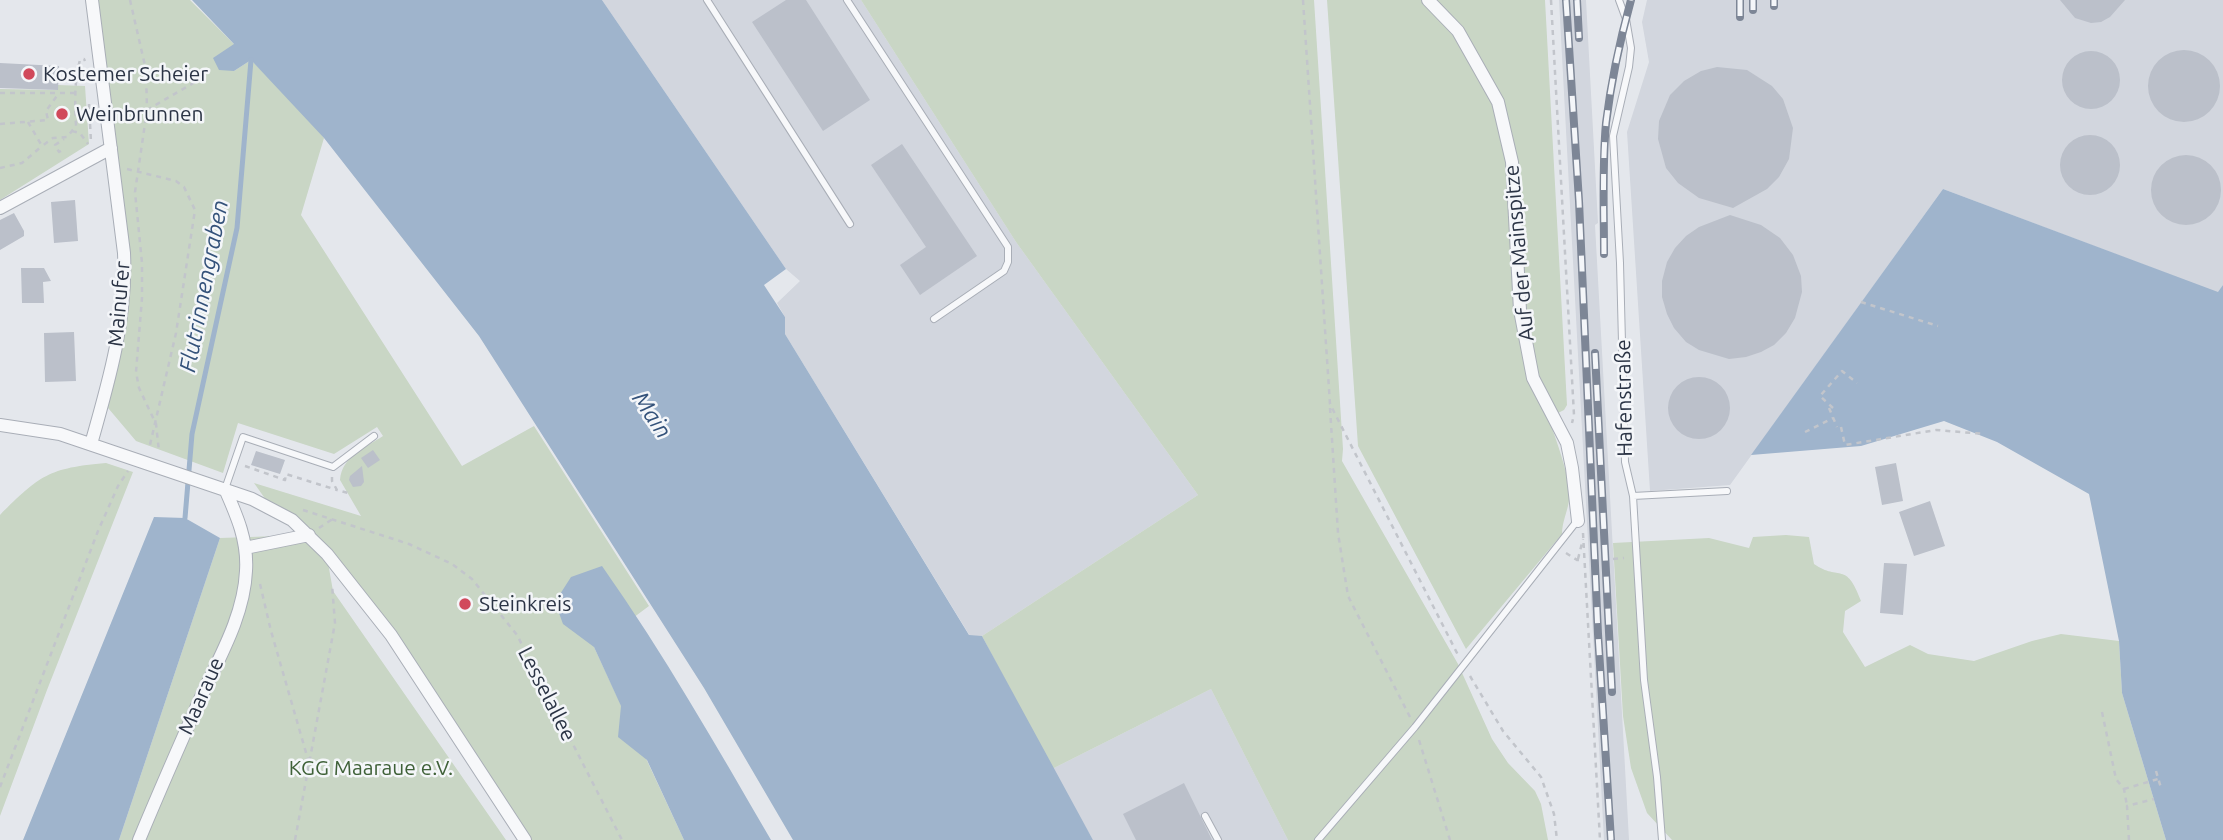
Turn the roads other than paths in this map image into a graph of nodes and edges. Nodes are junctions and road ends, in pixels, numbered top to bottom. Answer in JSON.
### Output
{"nodes":[{"id":1,"x":92,"y":0,"type":"edge"},
{"id":2,"x":707,"y":0,"type":"edge"},
{"id":3,"x":847,"y":0,"type":"edge"},
{"id":4,"x":1428,"y":0,"type":"edge"},
{"id":5,"x":1619,"y":0,"type":"edge"},
{"id":6,"x":111,"y":148,"type":"junction"},
{"id":7,"x":0,"y":208,"type":"edge"},
{"id":8,"x":850,"y":224,"type":"dead end"},
{"id":9,"x":934,"y":319,"type":"dead end"},
{"id":10,"x":0,"y":425,"type":"edge"},
{"id":11,"x":374,"y":436,"type":"dead end"},
{"id":12,"x":91,"y":444,"type":"junction"},
{"id":13,"x":225,"y":489,"type":"junction"},
{"id":14,"x":1727,"y":491,"type":"dead end"},
{"id":15,"x":1633,"y":496,"type":"junction"},
{"id":16,"x":1578,"y":521,"type":"joint"},
{"id":17,"x":309,"y":535,"type":"junction"},
{"id":18,"x":246,"y":548,"type":"junction"},
{"id":19,"x":1205,"y":816,"type":"dead end"},
{"id":20,"x":139,"y":840,"type":"edge"},
{"id":21,"x":525,"y":840,"type":"edge"},
{"id":22,"x":1218,"y":840,"type":"edge"},
{"id":23,"x":1318,"y":840,"type":"edge"},
{"id":24,"x":1662,"y":840,"type":"edge"}],
"edges":[{"from":1,"to":6,"type":"street","name":"Mainufer"},
{"from":2,"to":8,"type":"lane"},
{"from":3,"to":9,"type":"lane"},
{"from":4,"to":16,"type":"street","name":"Auf der Mainspitze"},
{"from":5,"to":15,"type":"lane","name":"Hafenstraße"},
{"from":6,"to":7,"type":"street"},
{"from":6,"to":12,"type":"street","name":"Mainufer"},
{"from":10,"to":12,"type":"street"},
{"from":11,"to":13,"type":"lane"},
{"from":12,"to":13,"type":"street"},
{"from":13,"to":17,"type":"street"},
{"from":13,"to":18,"type":"street","name":"Maaraue"},
{"from":14,"to":15,"type":"lane"},
{"from":15,"to":24,"type":"lane","name":"Hafenstraße"},
{"from":16,"to":23,"type":"lane"},
{"from":17,"to":18,"type":"street"},
{"from":17,"to":21,"type":"street"},
{"from":18,"to":20,"type":"street","name":"Maaraue"},
{"from":19,"to":22,"type":"lane"}]}
